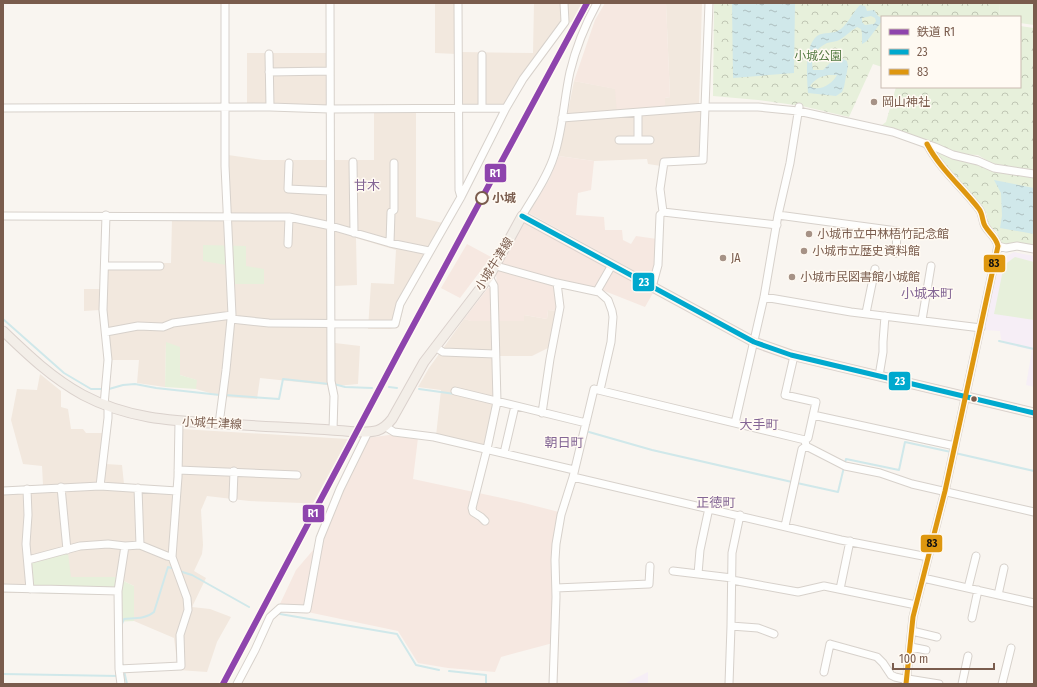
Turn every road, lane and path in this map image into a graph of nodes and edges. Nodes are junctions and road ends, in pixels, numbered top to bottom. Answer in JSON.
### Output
{"nodes":[{"id":1,"x":225,"y":3,"type":"edge"},
{"id":2,"x":330,"y":3,"type":"edge"},
{"id":3,"x":458,"y":3,"type":"edge"},
{"id":4,"x":564,"y":3,"type":"edge"},
{"id":5,"x":597,"y":3,"type":"edge"},
{"id":6,"x":709,"y":3,"type":"edge"},
{"id":7,"x":268,"y":54,"type":"dead end"},
{"id":8,"x":482,"y":55,"type":"dead end"},
{"id":9,"x":330,"y":71,"type":"junction"},
{"id":10,"x":269,"y":72,"type":"junction"},
{"id":11,"x":224,"y":107,"type":"junction"},
{"id":12,"x":270,"y":107,"type":"junction"},
{"id":13,"x":705,"y":107,"type":"junction"},
{"id":14,"x":3,"y":108,"type":"edge"},
{"id":15,"x":458,"y":108,"type":"junction"},
{"id":16,"x":482,"y":108,"type":"junction"},
{"id":17,"x":506,"y":108,"type":"junction"},
{"id":18,"x":329,"y":109,"type":"junction"},
{"id":19,"x":799,"y":109,"type":"junction"},
{"id":20,"x":638,"y":113,"type":"junction"},
{"id":21,"x":562,"y":118,"type":"junction"},
{"id":22,"x":619,"y":140,"type":"dead end"},
{"id":23,"x":638,"y":140,"type":"junction"},
{"id":24,"x":650,"y":140,"type":"dead end"},
{"id":25,"x":927,"y":144,"type":"junction"},
{"id":26,"x":353,"y":162,"type":"dead end"},
{"id":27,"x":394,"y":163,"type":"dead end"},
{"id":28,"x":289,"y":164,"type":"dead end"},
{"id":29,"x":1034,"y":174,"type":"edge"},
{"id":30,"x":330,"y":191,"type":"junction"},
{"id":31,"x":461,"y":197,"type":"junction"},
{"id":32,"x":663,"y":212,"type":"junction"},
{"id":33,"x":106,"y":215,"type":"junction"},
{"id":34,"x":778,"y":215,"type":"junction"},
{"id":35,"x":3,"y":216,"type":"edge"},
{"id":36,"x":227,"y":216,"type":"junction"},
{"id":37,"x":522,"y":216,"type":"junction"},
{"id":38,"x":288,"y":217,"type":"junction"},
{"id":39,"x":777,"y":225,"type":"junction"},
{"id":40,"x":331,"y":226,"type":"junction"},
{"id":41,"x":354,"y":233,"type":"junction"},
{"id":42,"x":390,"y":243,"type":"junction"},
{"id":43,"x":288,"y":244,"type":"dead end"},
{"id":44,"x":998,"y":246,"type":"junction"},
{"id":45,"x":1034,"y":249,"type":"edge"},
{"id":46,"x":429,"y":252,"type":"junction"},
{"id":47,"x":896,"y":253,"type":"dead end"},
{"id":48,"x":612,"y":265,"type":"junction"},
{"id":49,"x":105,"y":266,"type":"junction"},
{"id":50,"x":160,"y":266,"type":"dead end"},
{"id":51,"x":496,"y":266,"type":"junction"},
{"id":52,"x":931,"y":266,"type":"dead end"},
{"id":53,"x":874,"y":269,"type":"dead end"},
{"id":54,"x":489,"y":277,"type":"junction"},
{"id":55,"x":557,"y":283,"type":"junction"},
{"id":56,"x":652,"y":287,"type":"junction"},
{"id":57,"x":596,"y":292,"type":"junction"},
{"id":58,"x":764,"y":297,"type":"junction"},
{"id":59,"x":866,"y":313,"type":"junction"},
{"id":60,"x":885,"y":316,"type":"junction"},
{"id":61,"x":232,"y":317,"type":"junction"},
{"id":62,"x":922,"y":320,"type":"junction"},
{"id":63,"x":331,"y":324,"type":"junction"},
{"id":64,"x":981,"y":328,"type":"junction"},
{"id":65,"x":3,"y":331,"type":"edge"},
{"id":66,"x":106,"y":332,"type":"junction"},
{"id":67,"x":754,"y":342,"type":"junction"},
{"id":68,"x":435,"y":347,"type":"junction"},
{"id":69,"x":496,"y":354,"type":"junction"},
{"id":70,"x":794,"y":356,"type":"junction"},
{"id":71,"x":879,"y":376,"type":"junction"},
{"id":72,"x":600,"y":390,"type":"junction"},
{"id":73,"x":455,"y":391,"type":"dead end"},
{"id":74,"x":966,"y":397,"type":"junction"},
{"id":75,"x":496,"y":404,"type":"junction"},
{"id":76,"x":106,"y":406,"type":"junction"},
{"id":77,"x":515,"y":406,"type":"junction"},
{"id":78,"x":542,"y":413,"type":"junction"},
{"id":79,"x":1034,"y":413,"type":"edge"},
{"id":80,"x":813,"y":415,"type":"junction"},
{"id":81,"x":179,"y":422,"type":"junction"},
{"id":82,"x":586,"y":423,"type":"junction"},
{"id":83,"x":735,"y":423,"type":"junction"},
{"id":84,"x":219,"y":424,"type":"junction"},
{"id":85,"x":386,"y":427,"type":"junction"},
{"id":86,"x":332,"y":430,"type":"junction"},
{"id":87,"x":368,"y":432,"type":"junction"},
{"id":88,"x":805,"y":443,"type":"junction"},
{"id":89,"x":955,"y":446,"type":"junction"},
{"id":90,"x":487,"y":449,"type":"junction"},
{"id":91,"x":504,"y":453,"type":"junction"},
{"id":92,"x":178,"y":470,"type":"junction"},
{"id":93,"x":234,"y":471,"type":"junction"},
{"id":94,"x":573,"y":473,"type":"junction"},
{"id":95,"x":298,"y":475,"type":"dead end"},
{"id":96,"x":100,"y":486,"type":"junction"},
{"id":97,"x":61,"y":487,"type":"junction"},
{"id":98,"x":138,"y":488,"type":"junction"},
{"id":99,"x":27,"y":489,"type":"junction"},
{"id":100,"x":177,"y":490,"type":"junction"},
{"id":101,"x":3,"y":491,"type":"edge"},
{"id":102,"x":945,"y":491,"type":"junction"},
{"id":103,"x":233,"y":498,"type":"dead end"},
{"id":104,"x":709,"y":508,"type":"junction"},
{"id":105,"x":1034,"y":512,"type":"edge"},
{"id":106,"x":740,"y":516,"type":"junction"},
{"id":107,"x":485,"y":521,"type":"dead end"},
{"id":108,"x":785,"y":526,"type":"junction"},
{"id":109,"x":850,"y":541,"type":"junction"},
{"id":110,"x":140,"y":545,"type":"junction"},
{"id":111,"x":125,"y":546,"type":"junction"},
{"id":112,"x":67,"y":550,"type":"junction"},
{"id":113,"x":976,"y":556,"type":"dead end"},
{"id":114,"x":172,"y":557,"type":"junction"},
{"id":115,"x":928,"y":557,"type":"junction"},
{"id":116,"x":28,"y":560,"type":"junction"},
{"id":117,"x":650,"y":566,"type":"dead end"},
{"id":118,"x":1004,"y":568,"type":"dead end"},
{"id":119,"x":673,"y":571,"type":"dead end"},
{"id":120,"x":698,"y":574,"type":"junction"},
{"id":121,"x":923,"y":578,"type":"junction"},
{"id":122,"x":732,"y":579,"type":"junction"},
{"id":123,"x":3,"y":588,"type":"edge"},
{"id":124,"x":556,"y":588,"type":"junction"},
{"id":125,"x":968,"y":588,"type":"junction"},
{"id":126,"x":30,"y":589,"type":"junction"},
{"id":127,"x":840,"y":590,"type":"junction"},
{"id":128,"x":978,"y":590,"type":"junction"},
{"id":129,"x":118,"y":591,"type":"junction"},
{"id":130,"x":998,"y":595,"type":"junction"},
{"id":131,"x":1034,"y":603,"type":"edge"},
{"id":132,"x":916,"y":605,"type":"junction"},
{"id":133,"x":972,"y":618,"type":"dead end"},
{"id":134,"x":731,"y":626,"type":"junction"},
{"id":135,"x":912,"y":631,"type":"junction"},
{"id":136,"x":774,"y":634,"type":"dead end"},
{"id":137,"x":937,"y":636,"type":"dead end"},
{"id":138,"x":911,"y":647,"type":"junction"},
{"id":139,"x":1011,"y":648,"type":"dead end"},
{"id":140,"x":926,"y":650,"type":"dead end"},
{"id":141,"x":968,"y":656,"type":"dead end"},
{"id":142,"x":123,"y":669,"type":"junction"},
{"id":143,"x":824,"y":672,"type":"dead end"},
{"id":144,"x":907,"y":681,"type":"edge"},
{"id":145,"x":121,"y":682,"type":"edge"},
{"id":146,"x":237,"y":684,"type":"edge"},
{"id":147,"x":553,"y":684,"type":"edge"},
{"id":148,"x":729,"y":684,"type":"edge"},
{"id":149,"x":939,"y":684,"type":"edge"},
{"id":150,"x":962,"y":684,"type":"edge"},
{"id":151,"x":1002,"y":684,"type":"edge"}],
"edges":[{"from":1,"to":11,"type":"street"},
{"from":2,"to":9,"type":"street"},
{"from":3,"to":15,"type":"street"},
{"from":4,"to":17,"type":"street"},
{"from":5,"to":21,"type":"street"},
{"from":6,"to":13,"type":"street"},
{"from":7,"to":10,"type":"street"},
{"from":8,"to":16,"type":"street"},
{"from":9,"to":10,"type":"street"},
{"from":9,"to":18,"type":"street"},
{"from":10,"to":12,"type":"street"},
{"from":11,"to":12,"type":"street"},
{"from":11,"to":14,"type":"street"},
{"from":11,"to":36,"type":"street"},
{"from":12,"to":18,"type":"street"},
{"from":13,"to":19,"type":"street"},
{"from":13,"to":20,"type":"street"},
{"from":13,"to":32,"type":"street"},
{"from":15,"to":16,"type":"street"},
{"from":15,"to":18,"type":"street"},
{"from":15,"to":31,"type":"street"},
{"from":16,"to":17,"type":"street"},
{"from":17,"to":31,"type":"street"},
{"from":18,"to":30,"type":"street"},
{"from":19,"to":25,"type":"street"},
{"from":19,"to":34,"type":"street"},
{"from":20,"to":21,"type":"street"},
{"from":20,"to":23,"type":"street"},
{"from":21,"to":37,"type":"street"},
{"from":22,"to":23,"type":"street"},
{"from":23,"to":24,"type":"street"},
{"from":25,"to":29,"type":"street"},
{"from":25,"to":44,"type":"street"},
{"from":26,"to":41,"type":"street"},
{"from":27,"to":42,"type":"street"},
{"from":28,"to":30,"type":"street"},
{"from":30,"to":40,"type":"street"},
{"from":31,"to":46,"type":"street"},
{"from":32,"to":39,"type":"street"},
{"from":32,"to":56,"type":"street"},
{"from":33,"to":35,"type":"street"},
{"from":33,"to":36,"type":"street"},
{"from":33,"to":49,"type":"street"},
{"from":34,"to":39,"type":"street"},
{"from":34,"to":47,"type":"street"},
{"from":36,"to":38,"type":"street"},
{"from":36,"to":61,"type":"street"},
{"from":37,"to":48,"type":"main road"},
{"from":37,"to":51,"type":"main road","name":"小城牛津線"},
{"from":38,"to":40,"type":"street"},
{"from":38,"to":43,"type":"street"},
{"from":39,"to":58,"type":"street"},
{"from":40,"to":41,"type":"street"},
{"from":40,"to":63,"type":"street"},
{"from":41,"to":42,"type":"street"},
{"from":42,"to":46,"type":"street"},
{"from":44,"to":45,"type":"street"},
{"from":44,"to":64,"type":"street"},
{"from":46,"to":63,"type":"street"},
{"from":48,"to":56,"type":"main road"},
{"from":48,"to":57,"type":"street"},
{"from":49,"to":50,"type":"street"},
{"from":49,"to":66,"type":"street"},
{"from":51,"to":54,"type":"main road","name":"小城牛津線"},
{"from":51,"to":55,"type":"street"},
{"from":52,"to":62,"type":"street"},
{"from":53,"to":59,"type":"street"},
{"from":54,"to":68,"type":"main road","name":"小城牛津線"},
{"from":54,"to":69,"type":"street"},
{"from":55,"to":57,"type":"street"},
{"from":55,"to":78,"type":"street"},
{"from":56,"to":67,"type":"main road"},
{"from":57,"to":72,"type":"street"},
{"from":58,"to":59,"type":"street"},
{"from":58,"to":67,"type":"street"},
{"from":59,"to":60,"type":"street"},
{"from":60,"to":62,"type":"street"},
{"from":60,"to":71,"type":"street"},
{"from":61,"to":63,"type":"street"},
{"from":61,"to":66,"type":"street"},
{"from":61,"to":84,"type":"street"},
{"from":62,"to":64,"type":"street"},
{"from":63,"to":86,"type":"street"},
{"from":64,"to":74,"type":"street"},
{"from":65,"to":76,"type":"main road","name":"小城牛津線"},
{"from":66,"to":76,"type":"street"},
{"from":67,"to":70,"type":"main road"},
{"from":67,"to":83,"type":"street"},
{"from":68,"to":69,"type":"street"},
{"from":68,"to":85,"type":"main road","name":"小城牛津線"},
{"from":69,"to":75,"type":"street"},
{"from":70,"to":71,"type":"main road"},
{"from":70,"to":80,"type":"street"},
{"from":71,"to":74,"type":"main road"},
{"from":72,"to":82,"type":"street"},
{"from":72,"to":83,"type":"street"},
{"from":73,"to":75,"type":"street"},
{"from":74,"to":79,"type":"main road"},
{"from":74,"to":89,"type":"street"},
{"from":75,"to":77,"type":"street"},
{"from":75,"to":90,"type":"street"},
{"from":76,"to":81,"type":"main road","name":"小城牛津線"},
{"from":76,"to":96,"type":"street"},
{"from":77,"to":78,"type":"street"},
{"from":77,"to":91,"type":"street"},
{"from":78,"to":82,"type":"street"},
{"from":80,"to":88,"type":"street"},
{"from":80,"to":89,"type":"street"},
{"from":81,"to":84,"type":"main road","name":"小城牛津線"},
{"from":81,"to":92,"type":"street"},
{"from":82,"to":94,"type":"street"},
{"from":83,"to":88,"type":"street"},
{"from":84,"to":86,"type":"main road","name":"小城牛津線"},
{"from":85,"to":87,"type":"main road","name":"小城牛津線"},
{"from":85,"to":90,"type":"street"},
{"from":86,"to":87,"type":"main road","name":"小城牛津線"},
{"from":87,"to":146,"type":"street"},
{"from":88,"to":102,"type":"street"},
{"from":88,"to":108,"type":"street"},
{"from":89,"to":102,"type":"street"},
{"from":90,"to":91,"type":"street"},
{"from":90,"to":107,"type":"street"},
{"from":91,"to":94,"type":"street"},
{"from":92,"to":93,"type":"street"},
{"from":92,"to":100,"type":"street"},
{"from":93,"to":95,"type":"street"},
{"from":93,"to":103,"type":"street"},
{"from":94,"to":104,"type":"street"},
{"from":94,"to":124,"type":"street"},
{"from":96,"to":97,"type":"street"},
{"from":96,"to":98,"type":"street"},
{"from":97,"to":99,"type":"street"},
{"from":97,"to":112,"type":"street"},
{"from":98,"to":100,"type":"street"},
{"from":98,"to":110,"type":"street"},
{"from":99,"to":101,"type":"street"},
{"from":99,"to":116,"type":"street"},
{"from":100,"to":114,"type":"street"},
{"from":102,"to":105,"type":"street"},
{"from":102,"to":115,"type":"street"},
{"from":104,"to":106,"type":"street"},
{"from":104,"to":120,"type":"street"},
{"from":106,"to":108,"type":"street"},
{"from":106,"to":122,"type":"street"},
{"from":108,"to":109,"type":"street"},
{"from":109,"to":115,"type":"street"},
{"from":109,"to":127,"type":"street"},
{"from":110,"to":111,"type":"street"},
{"from":110,"to":114,"type":"street"},
{"from":111,"to":112,"type":"street"},
{"from":111,"to":129,"type":"street"},
{"from":112,"to":116,"type":"street"},
{"from":113,"to":125,"type":"street"},
{"from":114,"to":142,"type":"street"},
{"from":115,"to":121,"type":"street"},
{"from":116,"to":126,"type":"street"},
{"from":117,"to":124,"type":"street"},
{"from":118,"to":130,"type":"street"},
{"from":119,"to":120,"type":"street"},
{"from":120,"to":122,"type":"street"},
{"from":121,"to":125,"type":"street"},
{"from":121,"to":132,"type":"street"},
{"from":122,"to":127,"type":"street"},
{"from":122,"to":134,"type":"street"},
{"from":123,"to":126,"type":"street"},
{"from":124,"to":147,"type":"street"},
{"from":125,"to":128,"type":"street"},
{"from":126,"to":129,"type":"street"},
{"from":127,"to":132,"type":"street"},
{"from":128,"to":130,"type":"street"},
{"from":128,"to":133,"type":"street"},
{"from":129,"to":142,"type":"street"},
{"from":130,"to":131,"type":"street"},
{"from":132,"to":135,"type":"street"},
{"from":134,"to":136,"type":"street"},
{"from":134,"to":148,"type":"street"},
{"from":135,"to":137,"type":"street"},
{"from":135,"to":138,"type":"street"},
{"from":138,"to":140,"type":"street"},
{"from":138,"to":144,"type":"street"},
{"from":139,"to":151,"type":"street"},
{"from":141,"to":150,"type":"street"},
{"from":142,"to":145,"type":"street"},
{"from":143,"to":144,"type":"street"},
{"from":144,"to":149,"type":"street"}]}
